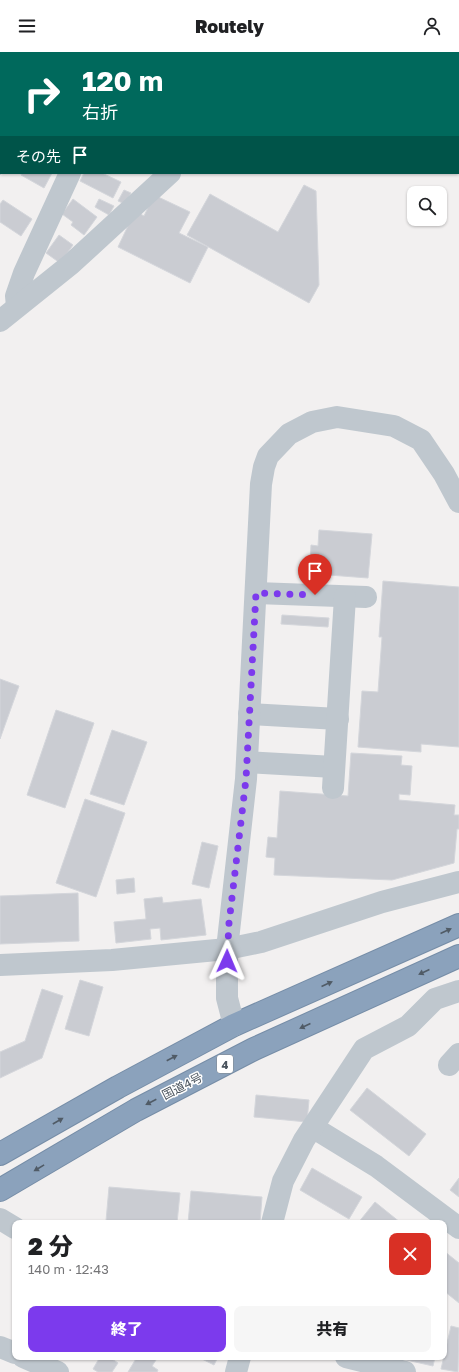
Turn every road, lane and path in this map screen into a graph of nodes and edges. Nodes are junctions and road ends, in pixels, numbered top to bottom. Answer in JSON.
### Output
{"nodes":[{"id":1,"x":70,"y":174,"type":"edge"},
{"id":2,"x":169,"y":174,"type":"edge"},
{"id":3,"x":17,"y":306,"type":"junction"},
{"id":4,"x":0,"y":321,"type":"edge"},
{"id":5,"x":459,"y":502,"type":"edge"},
{"id":6,"x":256,"y":593,"type":"junction"},
{"id":7,"x":250,"y":714,"type":"junction"},
{"id":8,"x":338,"y":719,"type":"junction"},
{"id":9,"x":247,"y":762,"type":"junction"},
{"id":10,"x":459,"y":882,"type":"edge"},
{"id":11,"x":459,"y":925,"type":"edge"},
{"id":12,"x":227,"y":949,"type":"junction"},
{"id":13,"x":459,"y":956,"type":"edge"},
{"id":14,"x":0,"y":965,"type":"edge"},
{"id":15,"x":459,"y":991,"type":"edge"},
{"id":16,"x":234,"y":1025,"type":"junction"},
{"id":17,"x":314,"y":1128,"type":"junction"},
{"id":18,"x":0,"y":1154,"type":"edge"},
{"id":19,"x":0,"y":1190,"type":"edge"},
{"id":20,"x":0,"y":1219,"type":"edge"},
{"id":21,"x":273,"y":1220,"type":"edge"},
{"id":22,"x":12,"y":1226,"type":"edge"},
{"id":23,"x":459,"y":1228,"type":"edge"},
{"id":24,"x":0,"y":1347,"type":"edge"},
{"id":25,"x":12,"y":1352,"type":"edge"},
{"id":26,"x":30,"y":1360,"type":"edge"},
{"id":27,"x":239,"y":1360,"type":"edge"},
{"id":28,"x":358,"y":1360,"type":"edge"},
{"id":29,"x":58,"y":1372,"type":"edge"},
{"id":30,"x":236,"y":1372,"type":"edge"},
{"id":31,"x":405,"y":1372,"type":"edge"}],
"edges":[{"from":1,"to":3,"type":"street"},
{"from":2,"to":3,"type":"street"},
{"from":3,"to":4,"type":"street"},
{"from":5,"to":6,"type":"street"},
{"from":6,"to":7,"type":"street"},
{"from":6,"to":8,"type":"street"},
{"from":7,"to":8,"type":"street"},
{"from":7,"to":9,"type":"street"},
{"from":8,"to":9,"type":"street"},
{"from":9,"to":12,"type":"street"},
{"from":10,"to":12,"type":"street"},
{"from":16,"to":11,"type":"highway","one_way":true},
{"from":12,"to":14,"type":"street"},
{"from":12,"to":16,"type":"street"},
{"from":13,"to":19,"type":"highway","name":"国道4号","number":"4","one_way":true},
{"from":15,"to":17,"type":"street"},
{"from":18,"to":16,"type":"highway","one_way":true},
{"from":17,"to":21,"type":"street"},
{"from":17,"to":23,"type":"street"},
{"from":20,"to":22,"type":"street"},
{"from":24,"to":25,"type":"street"},
{"from":26,"to":29,"type":"street"},
{"from":27,"to":30,"type":"street"},
{"from":28,"to":31,"type":"street"}]}
